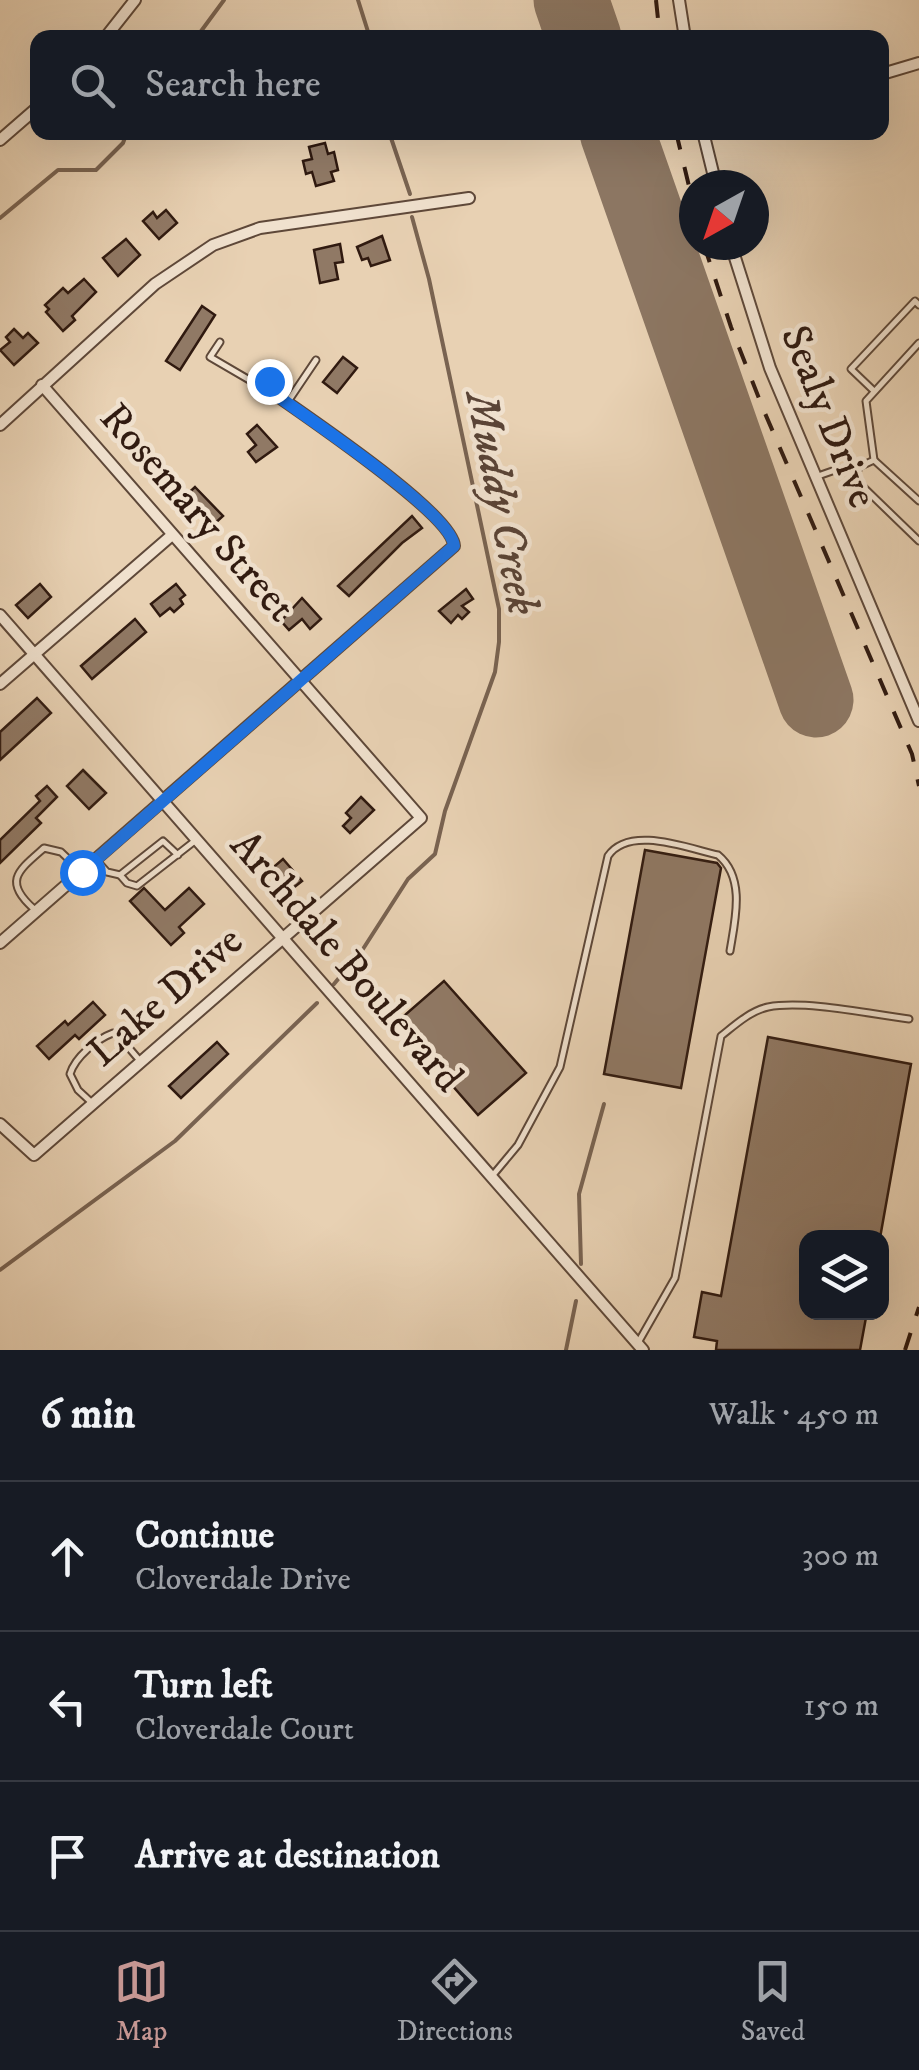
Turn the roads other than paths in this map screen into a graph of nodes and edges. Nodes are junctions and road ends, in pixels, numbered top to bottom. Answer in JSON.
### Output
{"nodes":[{"id":1,"x":135,"y":0,"type":"edge"},
{"id":2,"x":678,"y":0,"type":"edge"},
{"id":3,"x":111,"y":30,"type":"edge"},
{"id":4,"x":684,"y":30,"type":"edge"},
{"id":5,"x":919,"y":63,"type":"edge"},
{"id":6,"x":889,"y":72,"type":"edge"},
{"id":7,"x":30,"y":114,"type":"edge"},
{"id":8,"x":0,"y":140,"type":"edge"},
{"id":9,"x":705,"y":140,"type":"edge"},
{"id":10,"x":712,"y":170,"type":"edge"},
{"id":11,"x":469,"y":198,"type":"dead end"},
{"id":12,"x":737,"y":260,"type":"edge"},
{"id":13,"x":919,"y":305,"type":"edge"},
{"id":14,"x":220,"y":342,"type":"dead end"},
{"id":15,"x":919,"y":343,"type":"edge"},
{"id":16,"x":316,"y":360,"type":"dead end"},
{"id":17,"x":269,"y":381,"type":"joint"},
{"id":18,"x":42,"y":385,"type":"junction"},
{"id":19,"x":874,"y":391,"type":"junction"},
{"id":20,"x":287,"y":403,"type":"junction"},
{"id":21,"x":0,"y":426,"type":"edge"},
{"id":22,"x":874,"y":460,"type":"junction"},
{"id":23,"x":859,"y":466,"type":"junction"},
{"id":24,"x":816,"y":477,"type":"junction"},
{"id":25,"x":919,"y":502,"type":"edge"},
{"id":26,"x":172,"y":534,"type":"junction"},
{"id":27,"x":919,"y":541,"type":"edge"},
{"id":28,"x":0,"y":615,"type":"edge"},
{"id":29,"x":34,"y":654,"type":"junction"},
{"id":30,"x":300,"y":681,"type":"junction"},
{"id":31,"x":0,"y":684,"type":"edge"},
{"id":32,"x":919,"y":720,"type":"edge"},
{"id":33,"x":163,"y":801,"type":"junction"},
{"id":34,"x":421,"y":818,"type":"joint"},
{"id":35,"x":196,"y":840,"type":"junction"},
{"id":36,"x":178,"y":855,"type":"junction"},
{"id":37,"x":96,"y":860,"type":"junction"},
{"id":38,"x":82,"y":872,"type":"junction"},
{"id":39,"x":120,"y":876,"type":"junction"},
{"id":40,"x":37,"y":911,"type":"junction"},
{"id":41,"x":282,"y":939,"type":"junction"},
{"id":42,"x":0,"y":943,"type":"edge"},
{"id":43,"x":730,"y":951,"type":"dead end"},
{"id":44,"x":908,"y":1019,"type":"dead end"},
{"id":45,"x":141,"y":1062,"type":"junction"},
{"id":46,"x":93,"y":1104,"type":"junction"},
{"id":47,"x":0,"y":1124,"type":"edge"},
{"id":48,"x":491,"y":1177,"type":"junction"},
{"id":49,"x":640,"y":1347,"type":"edge"}],
"edges":[{"from":1,"to":3,"type":"street"},
{"from":2,"to":4,"type":"street"},
{"from":5,"to":6,"type":"street"},
{"from":7,"to":8,"type":"street"},
{"from":9,"to":10,"type":"street"},
{"from":11,"to":18,"type":"street"},
{"from":12,"to":24,"type":"street","name":"Sealy Drive"},
{"from":13,"to":19,"type":"lane"},
{"from":14,"to":17,"type":"lane"},
{"from":15,"to":19,"type":"lane"},
{"from":16,"to":20,"type":"lane"},
{"from":17,"to":20,"type":"street"},
{"from":18,"to":21,"type":"street"},
{"from":18,"to":26,"type":"street","name":"Rosemary Street"},
{"from":19,"to":22,"type":"lane"},
{"from":20,"to":30,"type":"street"},
{"from":22,"to":23,"type":"lane"},
{"from":22,"to":25,"type":"lane"},
{"from":23,"to":24,"type":"lane"},
{"from":23,"to":27,"type":"lane"},
{"from":24,"to":32,"type":"street","name":"Sealy Drive"},
{"from":26,"to":29,"type":"street"},
{"from":26,"to":30,"type":"street","name":"Rosemary Street"},
{"from":28,"to":29,"type":"street","name":"Archdale Boulevard"},
{"from":29,"to":31,"type":"street"},
{"from":29,"to":33,"type":"street","name":"Archdale Boulevard"},
{"from":30,"to":33,"type":"street"},
{"from":30,"to":34,"type":"street","name":"Rosemary Street"},
{"from":33,"to":35,"type":"street","name":"Archdale Boulevard"},
{"from":33,"to":37,"type":"street"},
{"from":34,"to":41,"type":"street","name":"Lake Drive"},
{"from":35,"to":36,"type":"lane"},
{"from":35,"to":41,"type":"street","name":"Archdale Boulevard"},
{"from":36,"to":39,"type":"lane"},
{"from":36,"to":39,"type":"lane"},
{"from":37,"to":38,"type":"street"},
{"from":37,"to":39,"type":"lane"},
{"from":38,"to":40,"type":"street"},
{"from":38,"to":40,"type":"lane"},
{"from":40,"to":42,"type":"street"},
{"from":41,"to":45,"type":"street","name":"Lake Drive"},
{"from":41,"to":48,"type":"street","name":"Archdale Boulevard"},
{"from":43,"to":48,"type":"lane"},
{"from":44,"to":49,"type":"lane"},
{"from":45,"to":46,"type":"street","name":"Lake Drive"},
{"from":45,"to":46,"type":"lane"},
{"from":46,"to":47,"type":"street","name":"Lake Drive"},
{"from":48,"to":49,"type":"street","name":"Archdale Boulevard"}]}
